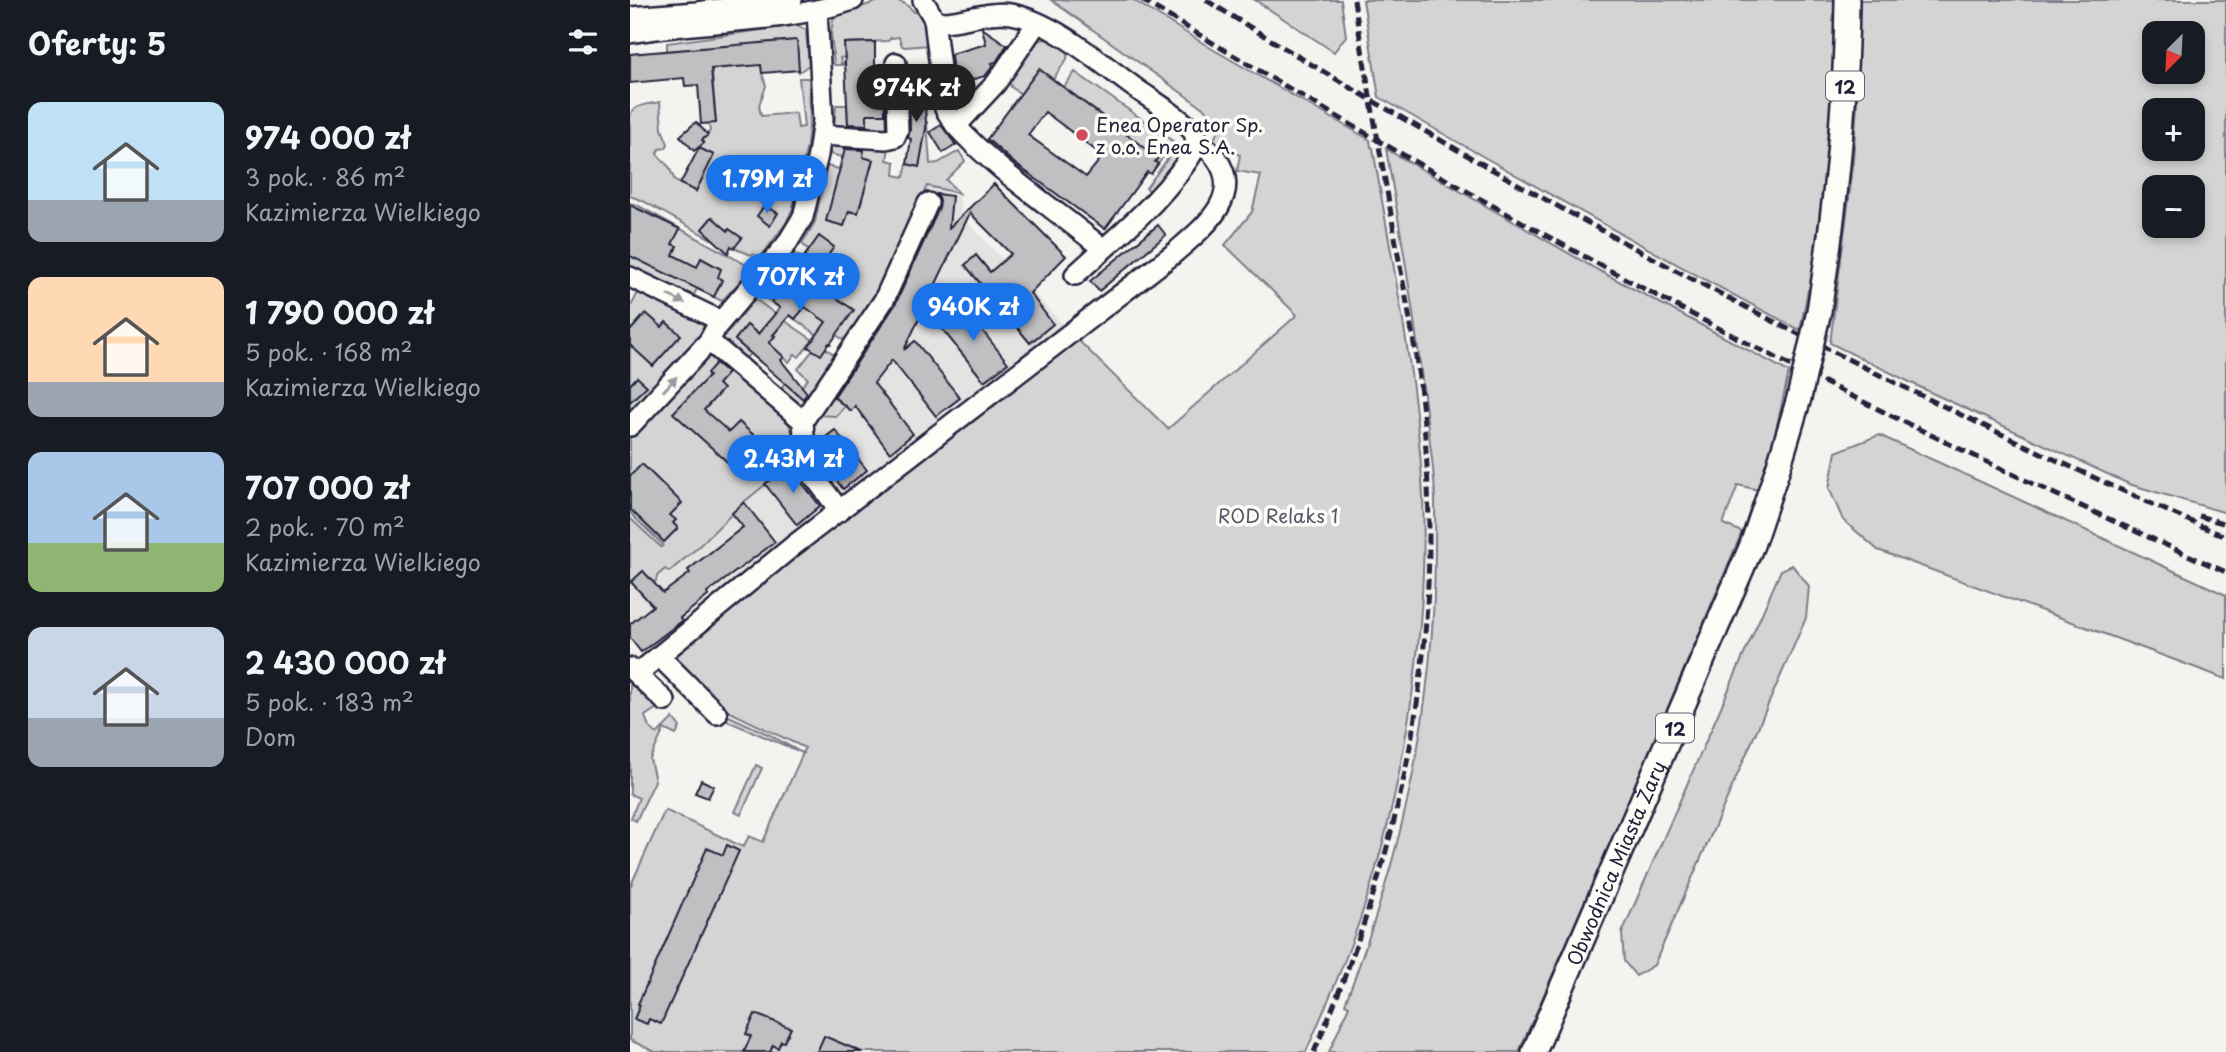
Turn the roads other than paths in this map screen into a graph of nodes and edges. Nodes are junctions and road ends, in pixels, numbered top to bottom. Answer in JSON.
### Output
{"nodes":[{"id":1,"x":792,"y":0,"type":"edge"},
{"id":2,"x":853,"y":0,"type":"edge"},
{"id":3,"x":923,"y":0,"type":"edge"},
{"id":4,"x":1847,"y":0,"type":"edge"},
{"id":5,"x":817,"y":10,"type":"junction"},
{"id":6,"x":630,"y":17,"type":"edge"},
{"id":7,"x":934,"y":19,"type":"junction"},
{"id":8,"x":1037,"y":23,"type":"junction"},
{"id":9,"x":630,"y":33,"type":"edge"},
{"id":10,"x":896,"y":63,"type":"dead end"},
{"id":11,"x":956,"y":126,"type":"junction"},
{"id":12,"x":821,"y":135,"type":"junction"},
{"id":13,"x":1197,"y":139,"type":"junction"},
{"id":14,"x":928,"y":203,"type":"dead end"},
{"id":15,"x":1103,"y":249,"type":"junction"},
{"id":16,"x":1075,"y":275,"type":"dead end"},
{"id":17,"x":633,"y":284,"type":"edge"},
{"id":18,"x":721,"y":321,"type":"junction"},
{"id":19,"x":709,"y":341,"type":"junction"},
{"id":20,"x":803,"y":421,"type":"junction"},
{"id":21,"x":630,"y":426,"type":"edge"},
{"id":22,"x":840,"y":511,"type":"junction"},
{"id":23,"x":659,"y":656,"type":"junction"},
{"id":24,"x":633,"y":671,"type":"edge"},
{"id":25,"x":665,"y":701,"type":"dead end"},
{"id":26,"x":717,"y":714,"type":"dead end"},
{"id":27,"x":1534,"y":1052,"type":"edge"}],
"edges":[{"from":1,"to":6,"type":"street"},
{"from":2,"to":5,"type":"street"},
{"from":3,"to":7,"type":"street"},
{"from":4,"to":27,"type":"main road","name":"Obwodnica Miasta Żary","number":"12","bridge":true},
{"from":5,"to":9,"type":"street"},
{"from":5,"to":12,"type":"street"},
{"from":7,"to":8,"type":"street"},
{"from":7,"to":11,"type":"street"},
{"from":8,"to":11,"type":"street"},
{"from":8,"to":13,"type":"street"},
{"from":10,"to":12,"type":"street"},
{"from":11,"to":15,"type":"street"},
{"from":12,"to":18,"type":"street"},
{"from":13,"to":15,"type":"street"},
{"from":13,"to":22,"type":"street"},
{"from":14,"to":20,"type":"street"},
{"from":15,"to":16,"type":"street"},
{"from":17,"to":18,"type":"street","one_way":true},
{"from":18,"to":19,"type":"street"},
{"from":19,"to":20,"type":"street"},
{"from":21,"to":19,"type":"street","one_way":true},
{"from":20,"to":22,"type":"street"},
{"from":22,"to":23,"type":"street"},
{"from":23,"to":24,"type":"street"},
{"from":23,"to":26,"type":"street"},
{"from":24,"to":25,"type":"street"}]}
